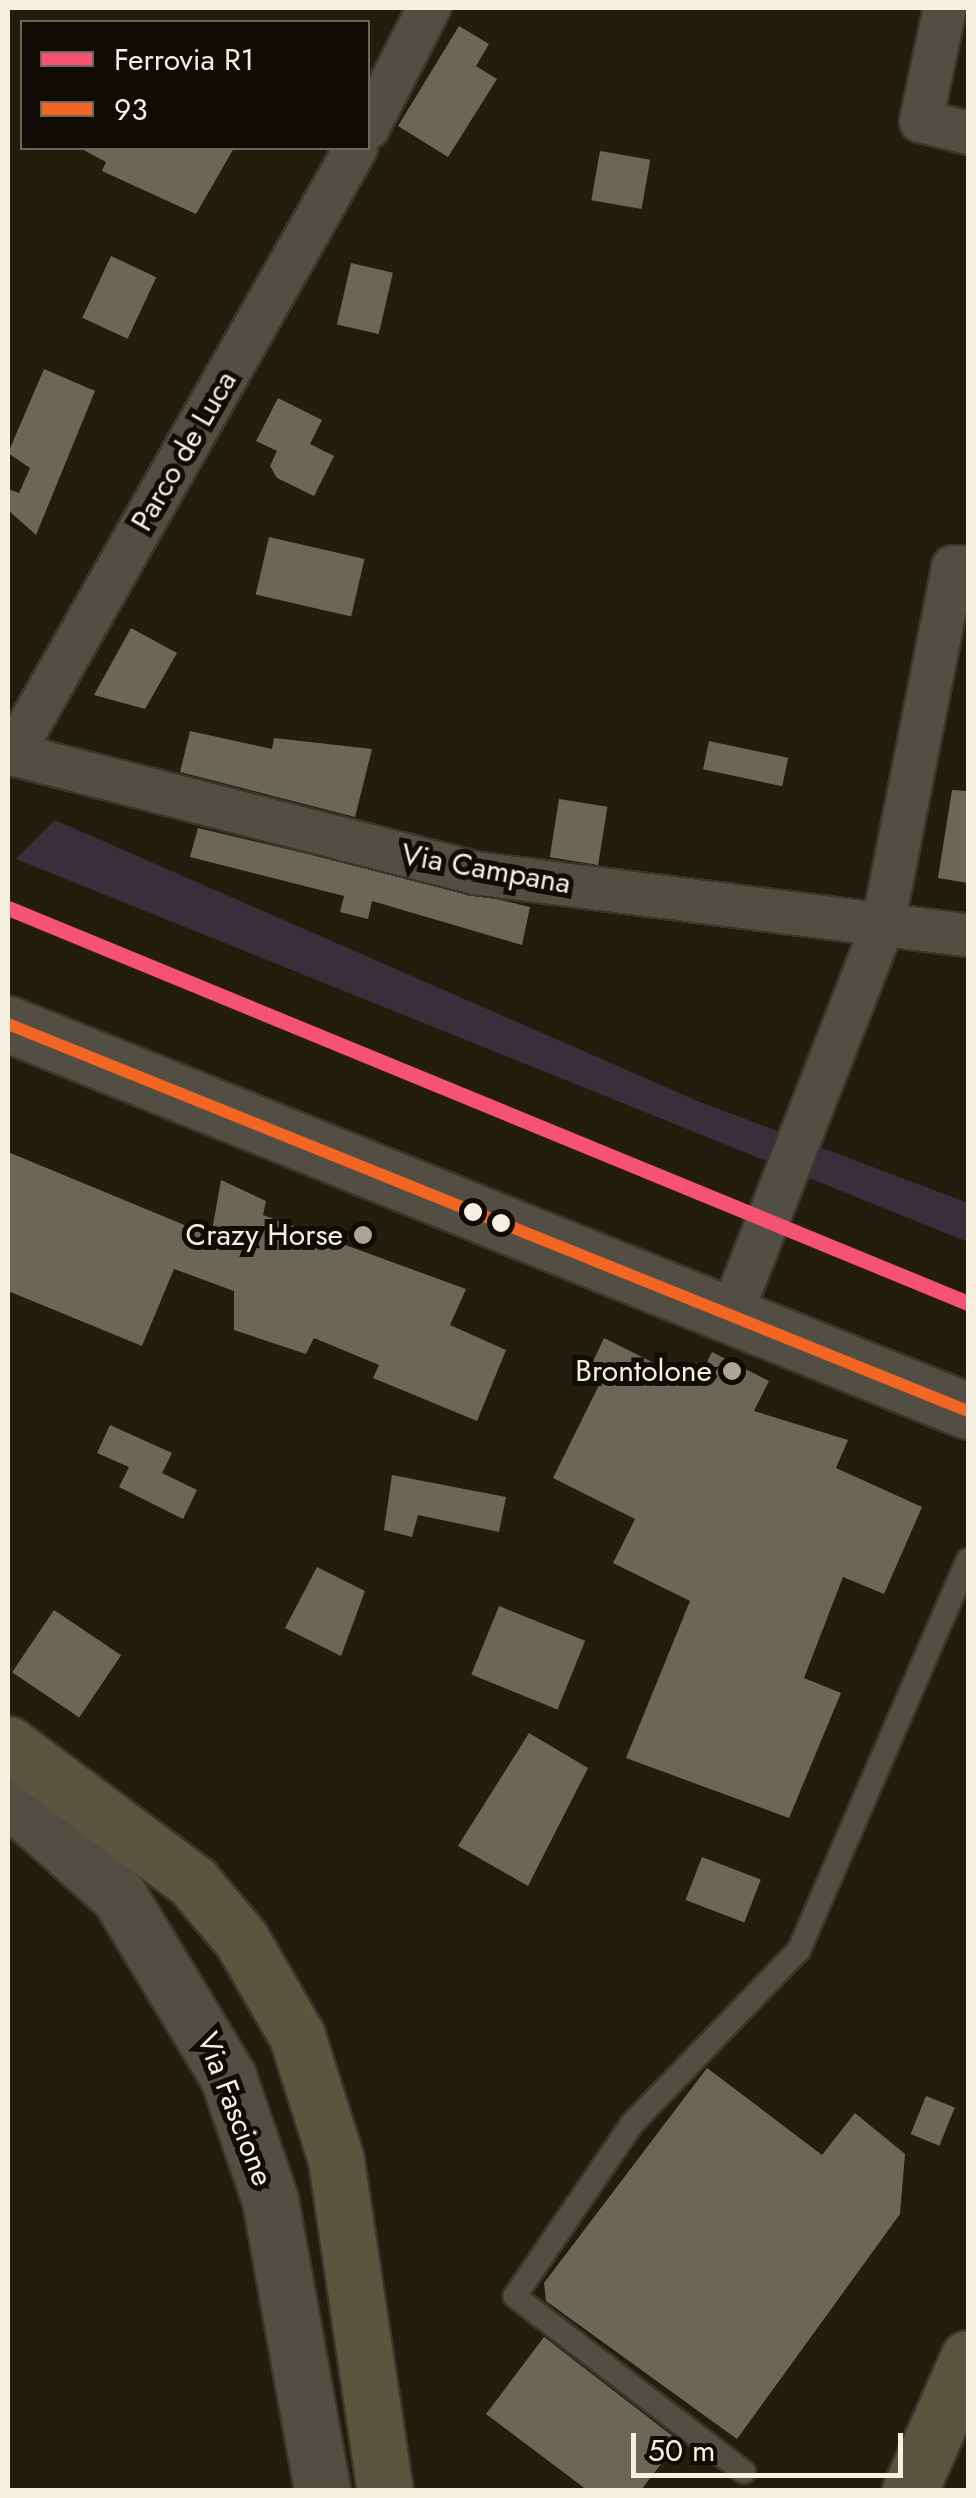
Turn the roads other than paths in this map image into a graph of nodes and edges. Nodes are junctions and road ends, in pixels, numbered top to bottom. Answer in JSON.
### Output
{"nodes":[{"id":1,"x":945,"y":8,"type":"edge"},
{"id":2,"x":420,"y":12,"type":"edge"},
{"id":3,"x":370,"y":124,"type":"edge"},
{"id":4,"x":968,"y":133,"type":"edge"},
{"id":5,"x":355,"y":150,"type":"edge"},
{"id":6,"x":968,"y":567,"type":"edge"},
{"id":7,"x":10,"y":754,"type":"edge"},
{"id":8,"x":882,"y":924,"type":"junction"},
{"id":9,"x":968,"y":935,"type":"edge"},
{"id":10,"x":8,"y":1024,"type":"edge"},
{"id":11,"x":731,"y":1315,"type":"junction"},
{"id":12,"x":968,"y":1412,"type":"edge"},
{"id":13,"x":968,"y":1560,"type":"edge"},
{"id":14,"x":8,"y":1744,"type":"edge"},
{"id":15,"x":13,"y":1810,"type":"edge"},
{"id":16,"x":968,"y":2358,"type":"edge"},
{"id":17,"x":940,"y":2422,"type":"junction"},
{"id":18,"x":744,"y":2472,"type":"dead end"},
{"id":19,"x":322,"y":2490,"type":"edge"},
{"id":20,"x":385,"y":2490,"type":"edge"},
{"id":21,"x":888,"y":2490,"type":"edge"},
{"id":22,"x":910,"y":2490,"type":"edge"}],
"edges":[{"from":1,"to":4,"type":"street"},
{"from":2,"to":3,"type":"street"},
{"from":5,"to":7,"type":"street","name":"Parco de Luca"},
{"from":6,"to":8,"type":"street"},
{"from":7,"to":8,"type":"street","name":"Via Campana"},
{"from":8,"to":9,"type":"street","name":"Via Campana"},
{"from":8,"to":11,"type":"street"},
{"from":10,"to":11,"type":"main road"},
{"from":11,"to":12,"type":"main road"},
{"from":13,"to":18,"type":"lane"},
{"from":14,"to":20,"type":"highway"},
{"from":15,"to":19,"type":"main road","name":"Via Fascione"},
{"from":16,"to":17,"type":"highway"},
{"from":17,"to":21,"type":"highway"},
{"from":17,"to":22,"type":"highway"}]}
